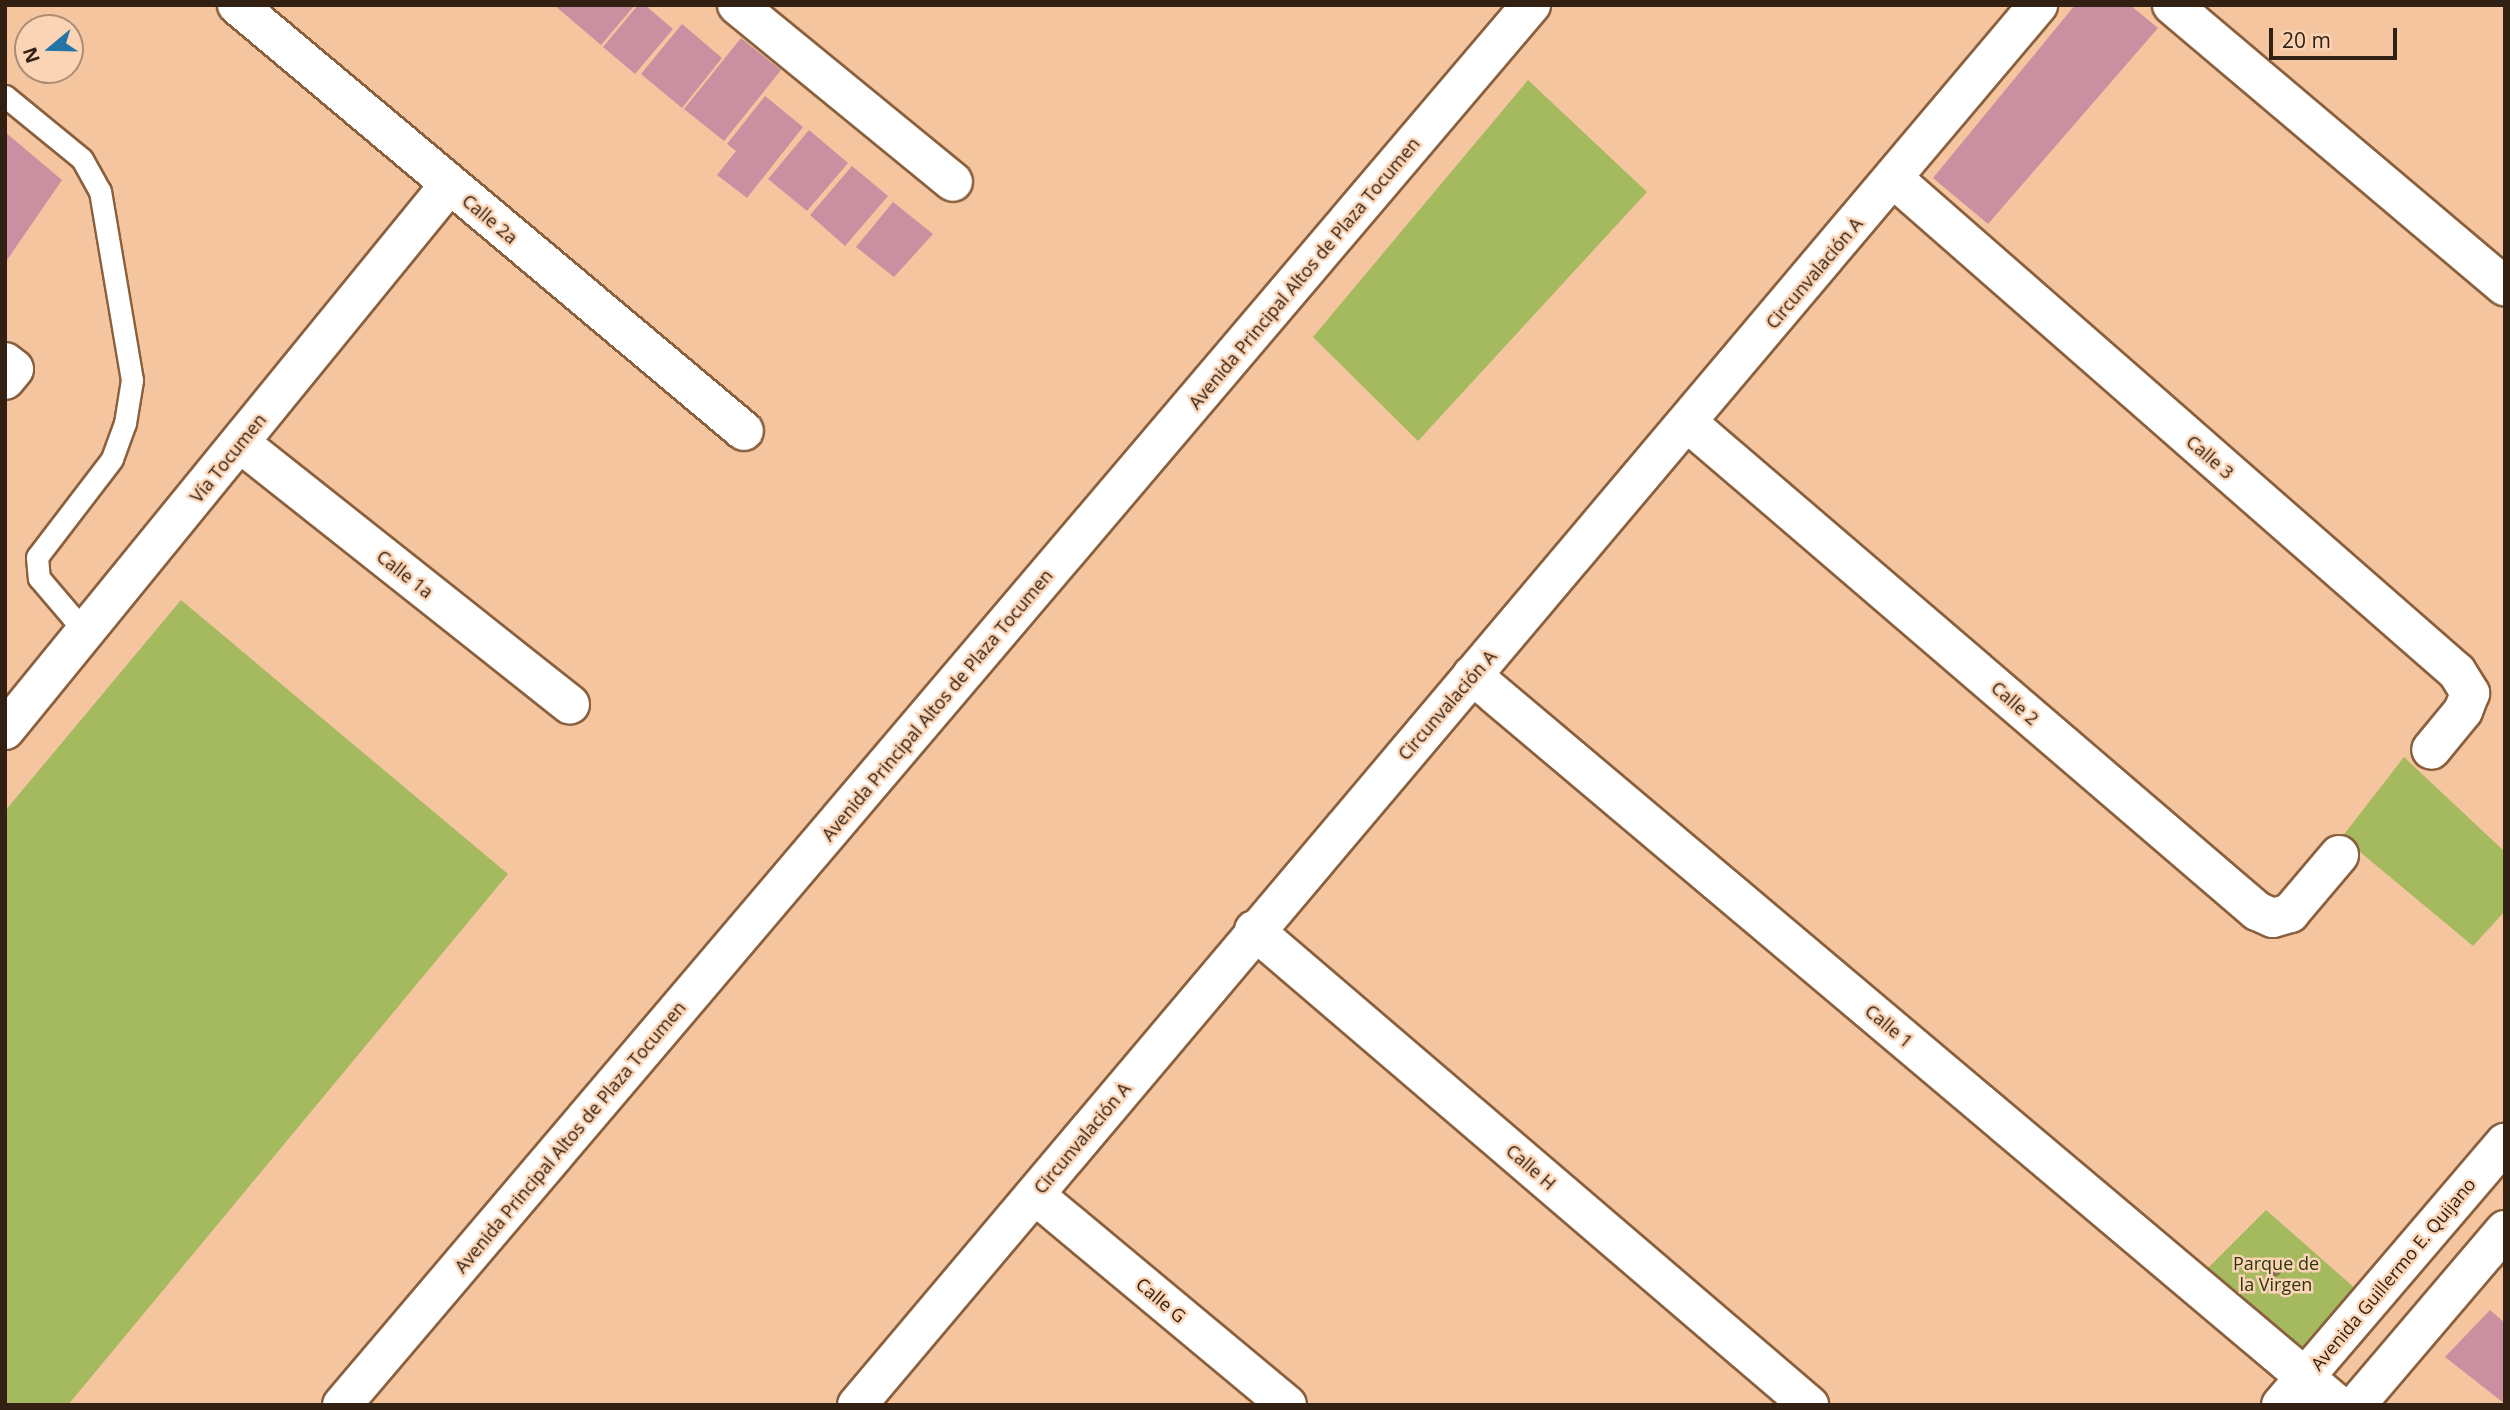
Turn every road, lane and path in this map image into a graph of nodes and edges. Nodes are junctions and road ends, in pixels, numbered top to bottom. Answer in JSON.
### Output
{"nodes":[{"id":1,"x":237,"y":5,"type":"edge"},
{"id":2,"x":737,"y":5,"type":"edge"},
{"id":3,"x":1531,"y":5,"type":"edge"},
{"id":4,"x":2038,"y":5,"type":"edge"},
{"id":5,"x":2172,"y":5,"type":"edge"},
{"id":6,"x":5,"y":96,"type":"edge"},
{"id":7,"x":1894,"y":179,"type":"junction"},
{"id":8,"x":953,"y":182,"type":"dead end"},
{"id":9,"x":449,"y":185,"type":"junction"},
{"id":10,"x":2505,"y":286,"type":"edge"},
{"id":11,"x":5,"y":362,"type":"edge"},
{"id":12,"x":5,"y":380,"type":"edge"},
{"id":13,"x":1688,"y":423,"type":"junction"},
{"id":14,"x":744,"y":431,"type":"dead end"},
{"id":15,"x":240,"y":443,"type":"junction"},
{"id":16,"x":85,"y":632,"type":"junction"},
{"id":17,"x":1472,"y":675,"type":"junction"},
{"id":18,"x":570,"y":705,"type":"dead end"},
{"id":19,"x":5,"y":730,"type":"edge"},
{"id":20,"x":2431,"y":750,"type":"dead end"},
{"id":21,"x":2339,"y":855,"type":"dead end"},
{"id":22,"x":1254,"y":930,"type":"junction"},
{"id":23,"x":2505,"y":1143,"type":"edge"},
{"id":24,"x":1035,"y":1195,"type":"junction"},
{"id":25,"x":2505,"y":1230,"type":"edge"},
{"id":26,"x":2293,"y":1391,"type":"edge"},
{"id":27,"x":342,"y":1405,"type":"edge"},
{"id":28,"x":857,"y":1405,"type":"edge"},
{"id":29,"x":1287,"y":1405,"type":"edge"},
{"id":30,"x":1809,"y":1405,"type":"edge"},
{"id":31,"x":2338,"y":1405,"type":"edge"},
{"id":32,"x":2356,"y":1405,"type":"edge"}],
"edges":[{"from":1,"to":9,"type":"street","name":"Calle 2a"},
{"from":2,"to":8,"type":"street"},
{"from":3,"to":27,"type":"street","name":"Avenida Principal Altos de Plaza Tocumen"},
{"from":4,"to":7,"type":"street","name":"Circunvalación A"},
{"from":5,"to":10,"type":"street"},
{"from":6,"to":16,"type":"lane"},
{"from":7,"to":13,"type":"street","name":"Circunvalación A"},
{"from":7,"to":20,"type":"street","name":"Calle 3"},
{"from":9,"to":14,"type":"street","name":"Calle 2a"},
{"from":9,"to":15,"type":"street","name":"Vía Tocumen"},
{"from":11,"to":12,"type":"street"},
{"from":13,"to":17,"type":"street","name":"Circunvalación A"},
{"from":13,"to":21,"type":"street","name":"Calle 2"},
{"from":15,"to":16,"type":"street","name":"Vía Tocumen"},
{"from":15,"to":18,"type":"street","name":"Calle 1a"},
{"from":16,"to":19,"type":"street","name":"Vía Tocumen"},
{"from":17,"to":22,"type":"street","name":"Circunvalación A"},
{"from":17,"to":26,"type":"street","name":"Calle 1"},
{"from":22,"to":24,"type":"street","name":"Circunvalación A"},
{"from":22,"to":30,"type":"street","name":"Calle H"},
{"from":23,"to":26,"type":"street","name":"Avenida Guillermo E. Quijano"},
{"from":24,"to":28,"type":"street","name":"Circunvalación A"},
{"from":24,"to":29,"type":"street","name":"Calle G"},
{"from":25,"to":32,"type":"street"},
{"from":26,"to":31,"type":"street","name":"Calle 1"}]}
